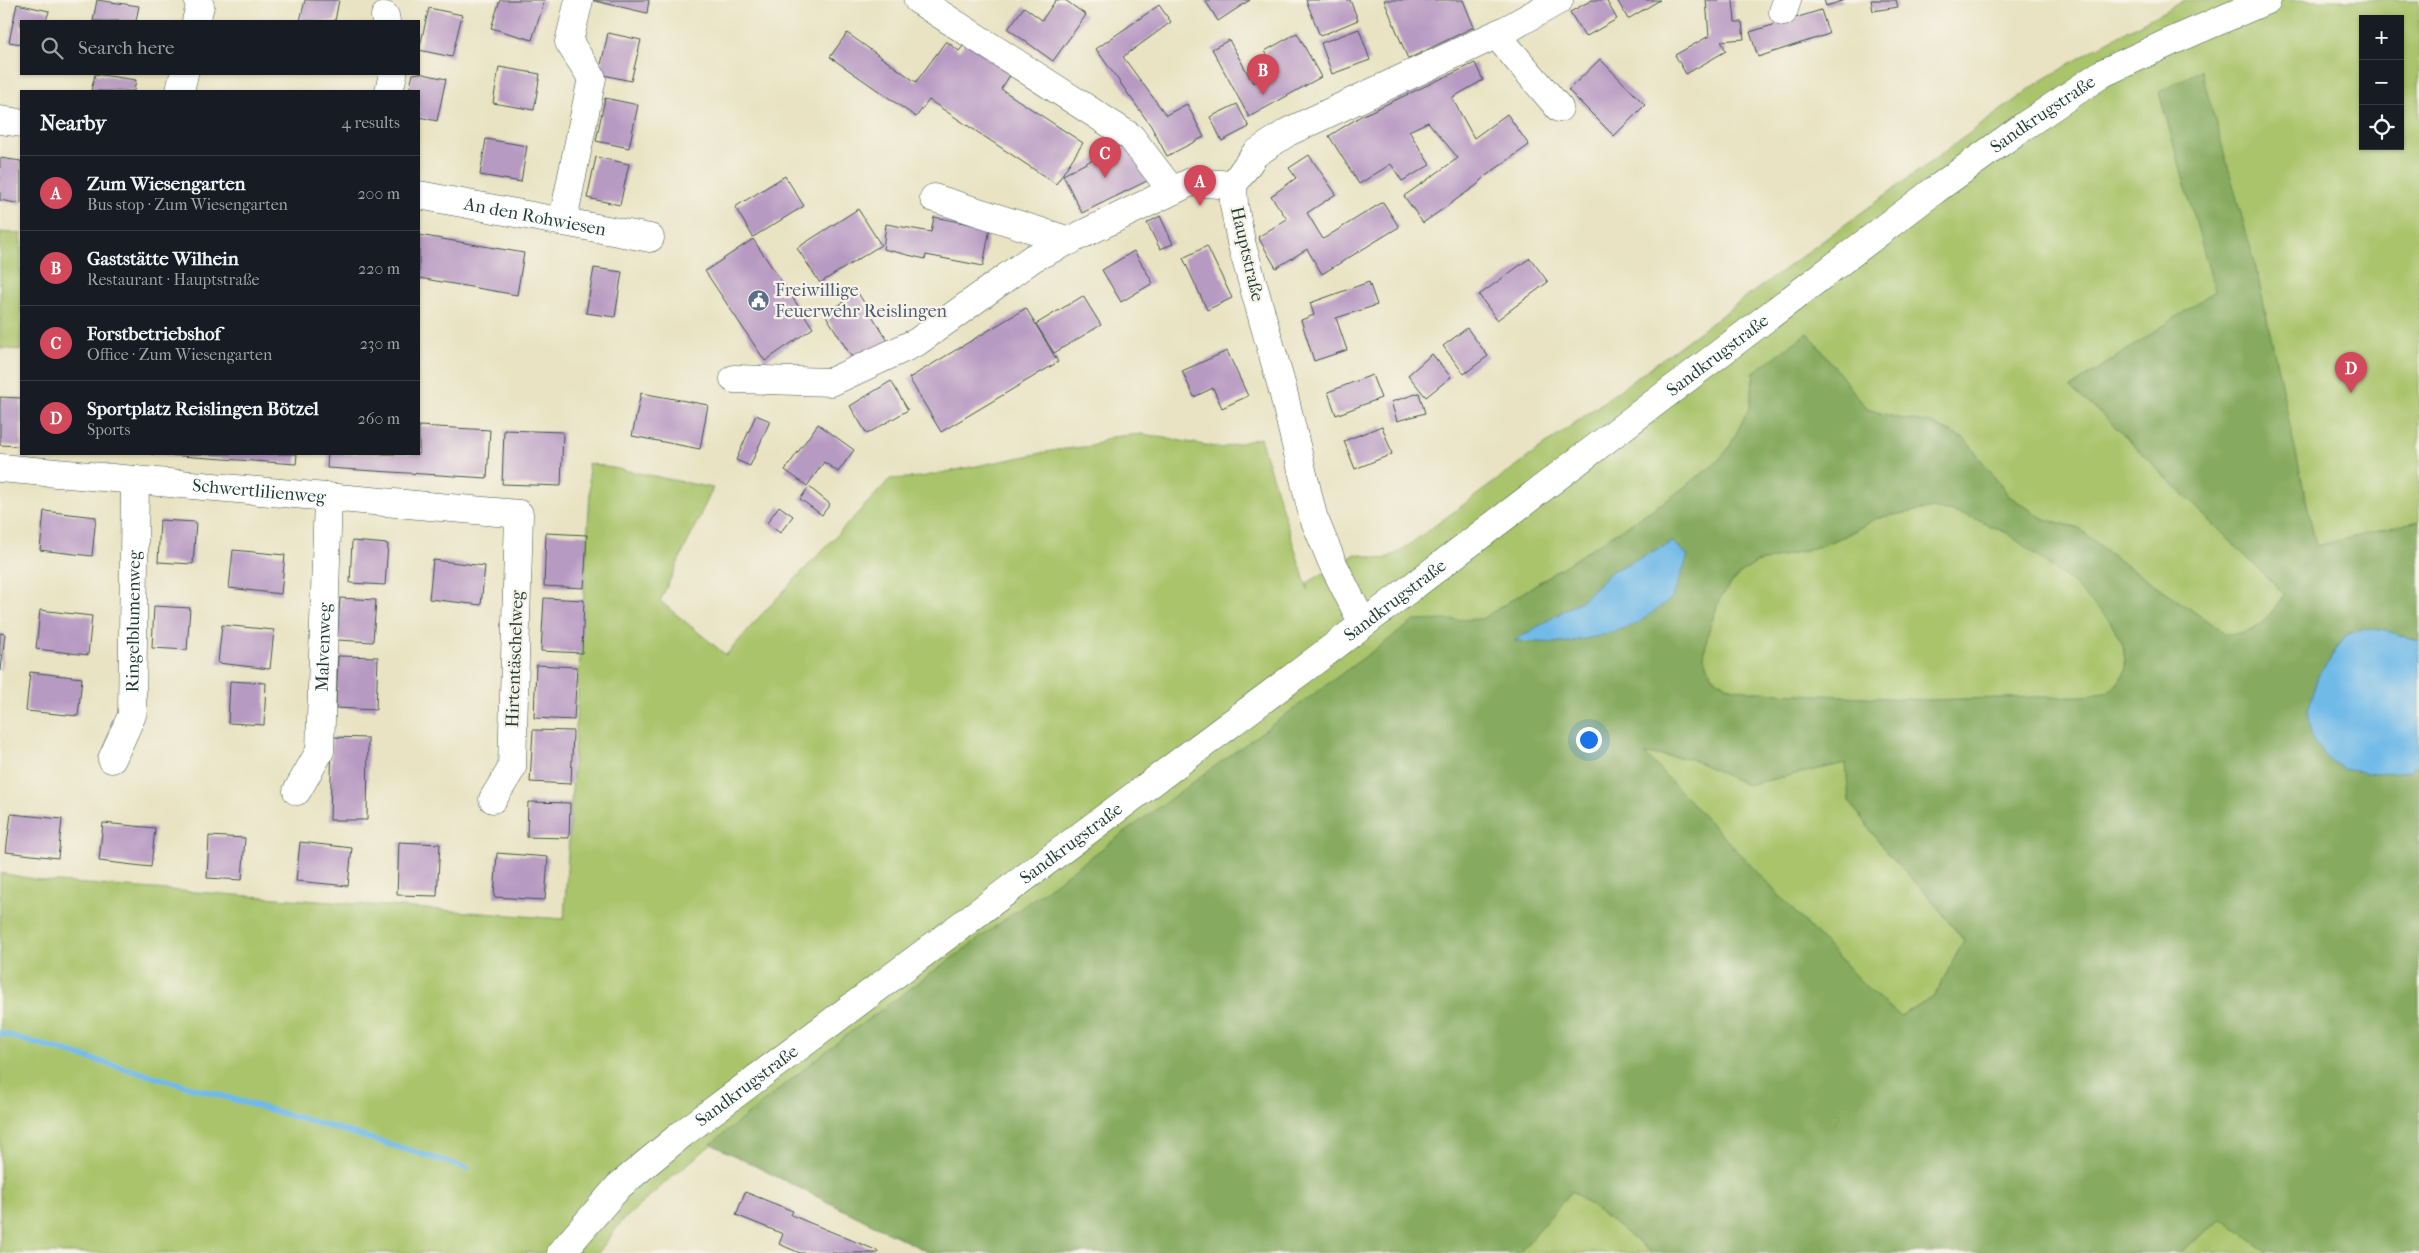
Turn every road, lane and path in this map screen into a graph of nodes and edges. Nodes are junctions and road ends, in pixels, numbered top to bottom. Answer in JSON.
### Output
{"nodes":[{"id":1,"x":198,"y":0,"type":"edge"},
{"id":2,"x":579,"y":0,"type":"edge"},
{"id":3,"x":918,"y":0,"type":"edge"},
{"id":4,"x":1559,"y":0,"type":"edge"},
{"id":5,"x":2267,"y":0,"type":"edge"},
{"id":6,"x":196,"y":20,"type":"edge"},
{"id":7,"x":1499,"y":33,"type":"junction"},
{"id":8,"x":184,"y":75,"type":"edge"},
{"id":9,"x":393,"y":75,"type":"edge"},
{"id":10,"x":180,"y":90,"type":"edge"},
{"id":11,"x":389,"y":90,"type":"edge"},
{"id":12,"x":1559,"y":108,"type":"dead end"},
{"id":13,"x":0,"y":120,"type":"edge"},
{"id":14,"x":20,"y":123,"type":"edge"},
{"id":15,"x":1234,"y":185,"type":"junction"},
{"id":16,"x":1172,"y":191,"type":"junction"},
{"id":17,"x":420,"y":195,"type":"edge"},
{"id":18,"x":934,"y":198,"type":"dead end"},
{"id":19,"x":563,"y":220,"type":"junction"},
{"id":20,"x":650,"y":238,"type":"dead end"},
{"id":21,"x":1070,"y":241,"type":"junction"},
{"id":22,"x":734,"y":379,"type":"dead end"},
{"id":23,"x":0,"y":468,"type":"edge"},
{"id":24,"x":135,"y":480,"type":"junction"},
{"id":25,"x":328,"y":497,"type":"junction"},
{"id":26,"x":519,"y":514,"type":"joint"},
{"id":27,"x":1363,"y":624,"type":"junction"},
{"id":28,"x":112,"y":759,"type":"dead end"},
{"id":29,"x":297,"y":791,"type":"dead end"},
{"id":30,"x":493,"y":799,"type":"dead end"},
{"id":31,"x":561,"y":1253,"type":"edge"}],
"edges":[{"from":1,"to":6,"type":"street"},
{"from":2,"to":19,"type":"street"},
{"from":3,"to":16,"type":"street"},
{"from":4,"to":7,"type":"street","name":"Hauptstraße"},
{"from":5,"to":27,"type":"street","name":"Sandkrugstraße"},
{"from":7,"to":12,"type":"street"},
{"from":7,"to":15,"type":"street","name":"Hauptstraße"},
{"from":8,"to":10,"type":"street"},
{"from":9,"to":11,"type":"street"},
{"from":13,"to":14,"type":"street"},
{"from":15,"to":16,"type":"street"},
{"from":15,"to":27,"type":"street","name":"Hauptstraße"},
{"from":16,"to":21,"type":"street"},
{"from":17,"to":19,"type":"street","name":"An den Rohwiesen"},
{"from":18,"to":21,"type":"street"},
{"from":19,"to":20,"type":"street","name":"An den Rohwiesen"},
{"from":21,"to":22,"type":"street"},
{"from":23,"to":24,"type":"street","name":"Schwertlilienweg"},
{"from":24,"to":25,"type":"street","name":"Schwertlilienweg"},
{"from":24,"to":28,"type":"street","name":"Ringelblumenweg"},
{"from":25,"to":26,"type":"street","name":"Schwertlilienweg"},
{"from":25,"to":29,"type":"street","name":"Malvenweg"},
{"from":26,"to":30,"type":"street","name":"Hirtentäschelweg"},
{"from":27,"to":31,"type":"street","name":"Sandkrugstraße"}]}
